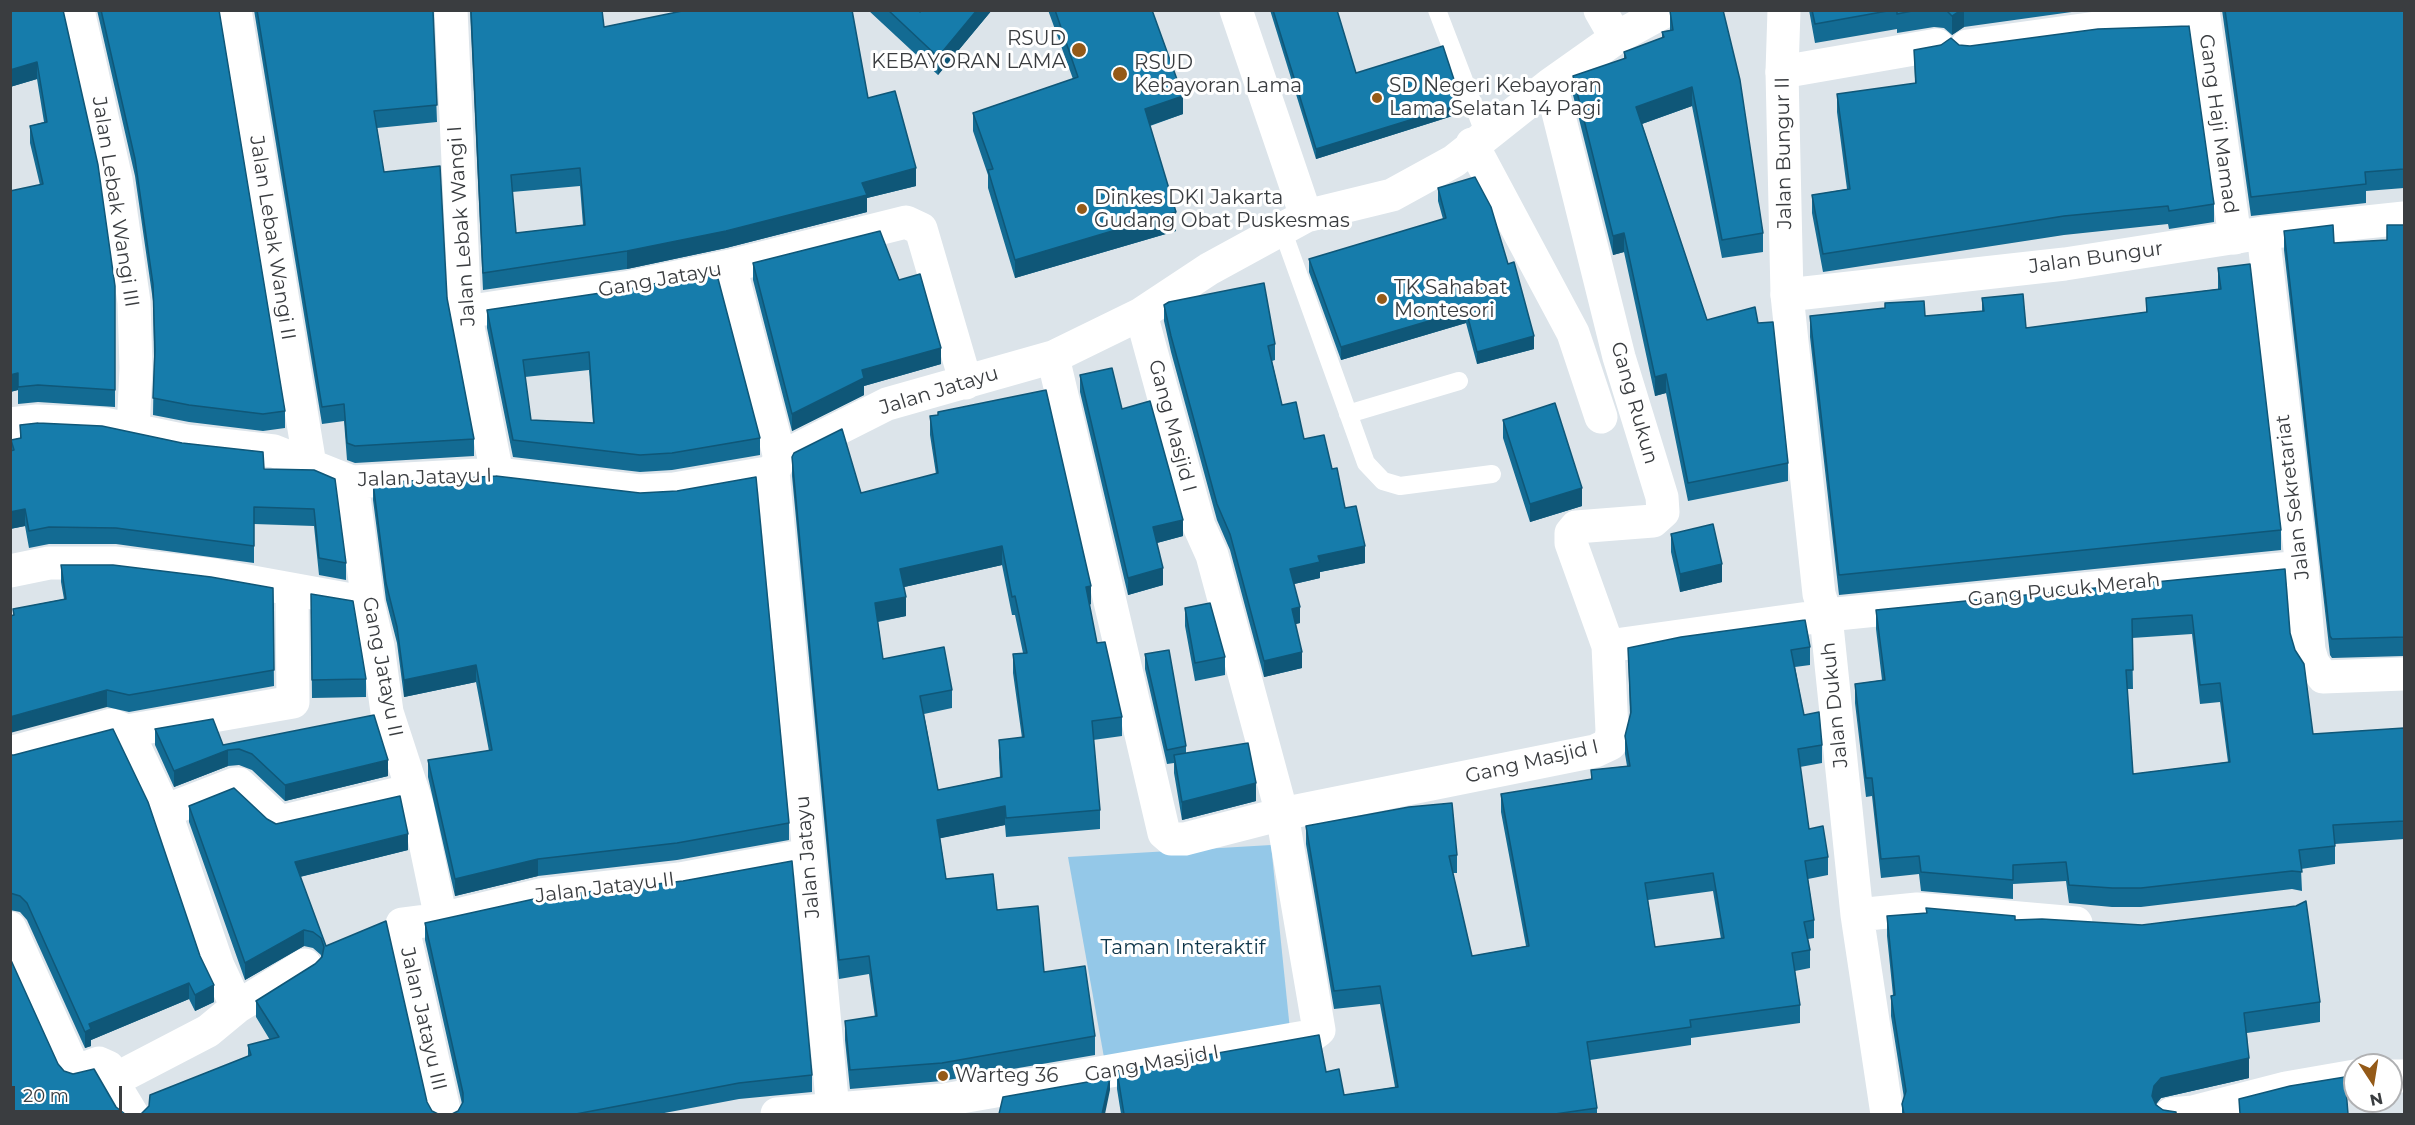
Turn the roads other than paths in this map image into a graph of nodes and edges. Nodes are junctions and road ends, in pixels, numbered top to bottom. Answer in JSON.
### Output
{"nodes":[{"id":1,"x":78,"y":10,"type":"edge"},
{"id":2,"x":235,"y":10,"type":"edge"},
{"id":3,"x":451,"y":10,"type":"edge"},
{"id":4,"x":1236,"y":10,"type":"edge"},
{"id":5,"x":1437,"y":10,"type":"edge"},
{"id":6,"x":1784,"y":10,"type":"edge"},
{"id":7,"x":1666,"y":11,"type":"edge"},
{"id":8,"x":2203,"y":18,"type":"edge"},
{"id":9,"x":1608,"y":24,"type":"edge"},
{"id":10,"x":1782,"y":72,"type":"junction"},
{"id":11,"x":1551,"y":84,"type":"junction"},
{"id":12,"x":1479,"y":139,"type":"junction"},
{"id":13,"x":2404,"y":218,"type":"edge"},
{"id":14,"x":1294,"y":223,"type":"junction"},
{"id":15,"x":2249,"y":235,"type":"junction"},
{"id":16,"x":730,"y":266,"type":"junction"},
{"id":17,"x":1787,"y":295,"type":"junction"},
{"id":18,"x":465,"y":312,"type":"junction"},
{"id":19,"x":1141,"y":314,"type":"junction"},
{"id":20,"x":1053,"y":357,"type":"junction"},
{"id":21,"x":1459,"y":381,"type":"dead end"},
{"id":22,"x":966,"y":383,"type":"junction"},
{"id":23,"x":1348,"y":414,"type":"junction"},
{"id":24,"x":1601,"y":417,"type":"dead end"},
{"id":25,"x":10,"y":424,"type":"edge"},
{"id":26,"x":133,"y":431,"type":"junction"},
{"id":27,"x":310,"y":465,"type":"junction"},
{"id":28,"x":776,"y":465,"type":"junction"},
{"id":29,"x":496,"y":474,"type":"junction"},
{"id":30,"x":1492,"y":474,"type":"dead end"},
{"id":31,"x":352,"y":482,"type":"junction"},
{"id":32,"x":2302,"y":567,"type":"junction"},
{"id":33,"x":10,"y":571,"type":"edge"},
{"id":34,"x":292,"y":590,"type":"junction"},
{"id":35,"x":368,"y":603,"type":"junction"},
{"id":36,"x":1826,"y":616,"type":"junction"},
{"id":37,"x":1608,"y":646,"type":"junction"},
{"id":38,"x":2404,"y":674,"type":"edge"},
{"id":39,"x":127,"y":731,"type":"junction"},
{"id":40,"x":10,"y":753,"type":"edge"},
{"id":41,"x":412,"y":790,"type":"junction"},
{"id":42,"x":165,"y":811,"type":"junction"},
{"id":43,"x":1282,"y":814,"type":"junction"},
{"id":44,"x":808,"y":855,"type":"junction"},
{"id":45,"x":1857,"y":915,"type":"junction"},
{"id":46,"x":441,"y":919,"type":"junction"},
{"id":47,"x":402,"y":924,"type":"joint"},
{"id":48,"x":2111,"y":926,"type":"edge"},
{"id":49,"x":10,"y":928,"type":"edge"},
{"id":50,"x":305,"y":965,"type":"dead end"},
{"id":51,"x":237,"y":1007,"type":"junction"},
{"id":52,"x":2343,"y":1078,"type":"edge"},
{"id":53,"x":112,"y":1081,"type":"junction"},
{"id":54,"x":945,"y":1107,"type":"edge"},
{"id":55,"x":833,"y":1110,"type":"junction"},
{"id":56,"x":132,"y":1114,"type":"edge"},
{"id":57,"x":445,"y":1114,"type":"edge"},
{"id":58,"x":777,"y":1114,"type":"edge"},
{"id":59,"x":1887,"y":1114,"type":"edge"},
{"id":60,"x":2171,"y":1114,"type":"edge"}],
"edges":[{"from":1,"to":26,"type":"street","name":"Jalan Lebak Wangi III"},
{"from":2,"to":27,"type":"street","name":"Jalan Lebak Wangi II"},
{"from":3,"to":18,"type":"street","name":"Jalan Lebak Wangi I"},
{"from":4,"to":14,"type":"street"},
{"from":5,"to":12,"type":"lane"},
{"from":6,"to":10,"type":"street","name":"Jalan Bungur II"},
{"from":7,"to":9,"type":"street","name":"Jalan Jatayu"},
{"from":8,"to":10,"type":"street"},
{"from":8,"to":15,"type":"street","name":"Gang Haji Mamad"},
{"from":9,"to":11,"type":"street","name":"Jalan Jatayu"},
{"from":10,"to":17,"type":"street","name":"Jalan Bungur II"},
{"from":11,"to":12,"type":"street","name":"Jalan Jatayu"},
{"from":11,"to":37,"type":"street","name":"Gang Rukun"},
{"from":12,"to":14,"type":"street","name":"Jalan Jatayu"},
{"from":12,"to":24,"type":"street"},
{"from":13,"to":15,"type":"street","name":"Jalan Bungur"},
{"from":14,"to":19,"type":"street","name":"Jalan Jatayu"},
{"from":14,"to":23,"type":"lane"},
{"from":15,"to":17,"type":"street","name":"Jalan Bungur"},
{"from":15,"to":32,"type":"street","name":"Jalan Sekretariat"},
{"from":16,"to":18,"type":"street","name":"Gang Jatayu"},
{"from":16,"to":22,"type":"street"},
{"from":16,"to":28,"type":"street","name":"Gang Jatayu"},
{"from":17,"to":36,"type":"street","name":"Jalan Dukuh"},
{"from":18,"to":29,"type":"street","name":"Jalan Lebak Wangi I"},
{"from":19,"to":20,"type":"street","name":"Jalan Jatayu"},
{"from":19,"to":43,"type":"street","name":"Gang Masjid I"},
{"from":20,"to":22,"type":"street","name":"Jalan Jatayu"},
{"from":20,"to":43,"type":"street"},
{"from":21,"to":23,"type":"lane"},
{"from":22,"to":28,"type":"street","name":"Jalan Jatayu"},
{"from":23,"to":30,"type":"lane"},
{"from":25,"to":26,"type":"street","name":"Jalan Jatayu I"},
{"from":26,"to":27,"type":"street","name":"Jalan Jatayu I"},
{"from":27,"to":31,"type":"street","name":"Jalan Jatayu I"},
{"from":28,"to":29,"type":"street","name":"Jalan Jatayu I"},
{"from":28,"to":44,"type":"street","name":"Jalan Jatayu"},
{"from":29,"to":31,"type":"street","name":"Jalan Jatayu I"},
{"from":31,"to":35,"type":"street","name":"Gang Jatayu II"},
{"from":32,"to":36,"type":"street","name":"Gang Pucuk Merah"},
{"from":32,"to":38,"type":"street","name":"Jalan Sekretariat"},
{"from":33,"to":34,"type":"street"},
{"from":34,"to":35,"type":"street"},
{"from":34,"to":39,"type":"street"},
{"from":35,"to":41,"type":"street","name":"Gang Jatayu II"},
{"from":36,"to":37,"type":"street"},
{"from":36,"to":45,"type":"street","name":"Jalan Dukuh"},
{"from":37,"to":43,"type":"street","name":"Gang Masjid I"},
{"from":39,"to":40,"type":"street"},
{"from":39,"to":42,"type":"street"},
{"from":41,"to":42,"type":"street"},
{"from":41,"to":46,"type":"street","name":"Gang Jatayu II"},
{"from":42,"to":51,"type":"street"},
{"from":43,"to":54,"type":"street","name":"Gang Masjid I"},
{"from":44,"to":46,"type":"street","name":"Jalan Jatayu II"},
{"from":44,"to":55,"type":"street","name":"Jalan Jatayu"},
{"from":45,"to":48,"type":"street"},
{"from":45,"to":59,"type":"street","name":"Jalan Dukuh"},
{"from":46,"to":47,"type":"street","name":"Jalan Jatayu II"},
{"from":47,"to":57,"type":"street","name":"Jalan Jatayu III"},
{"from":49,"to":53,"type":"street"},
{"from":50,"to":51,"type":"street"},
{"from":51,"to":53,"type":"street"},
{"from":52,"to":60,"type":"street"},
{"from":53,"to":56,"type":"street"},
{"from":54,"to":55,"type":"street"},
{"from":55,"to":58,"type":"street"}]}
